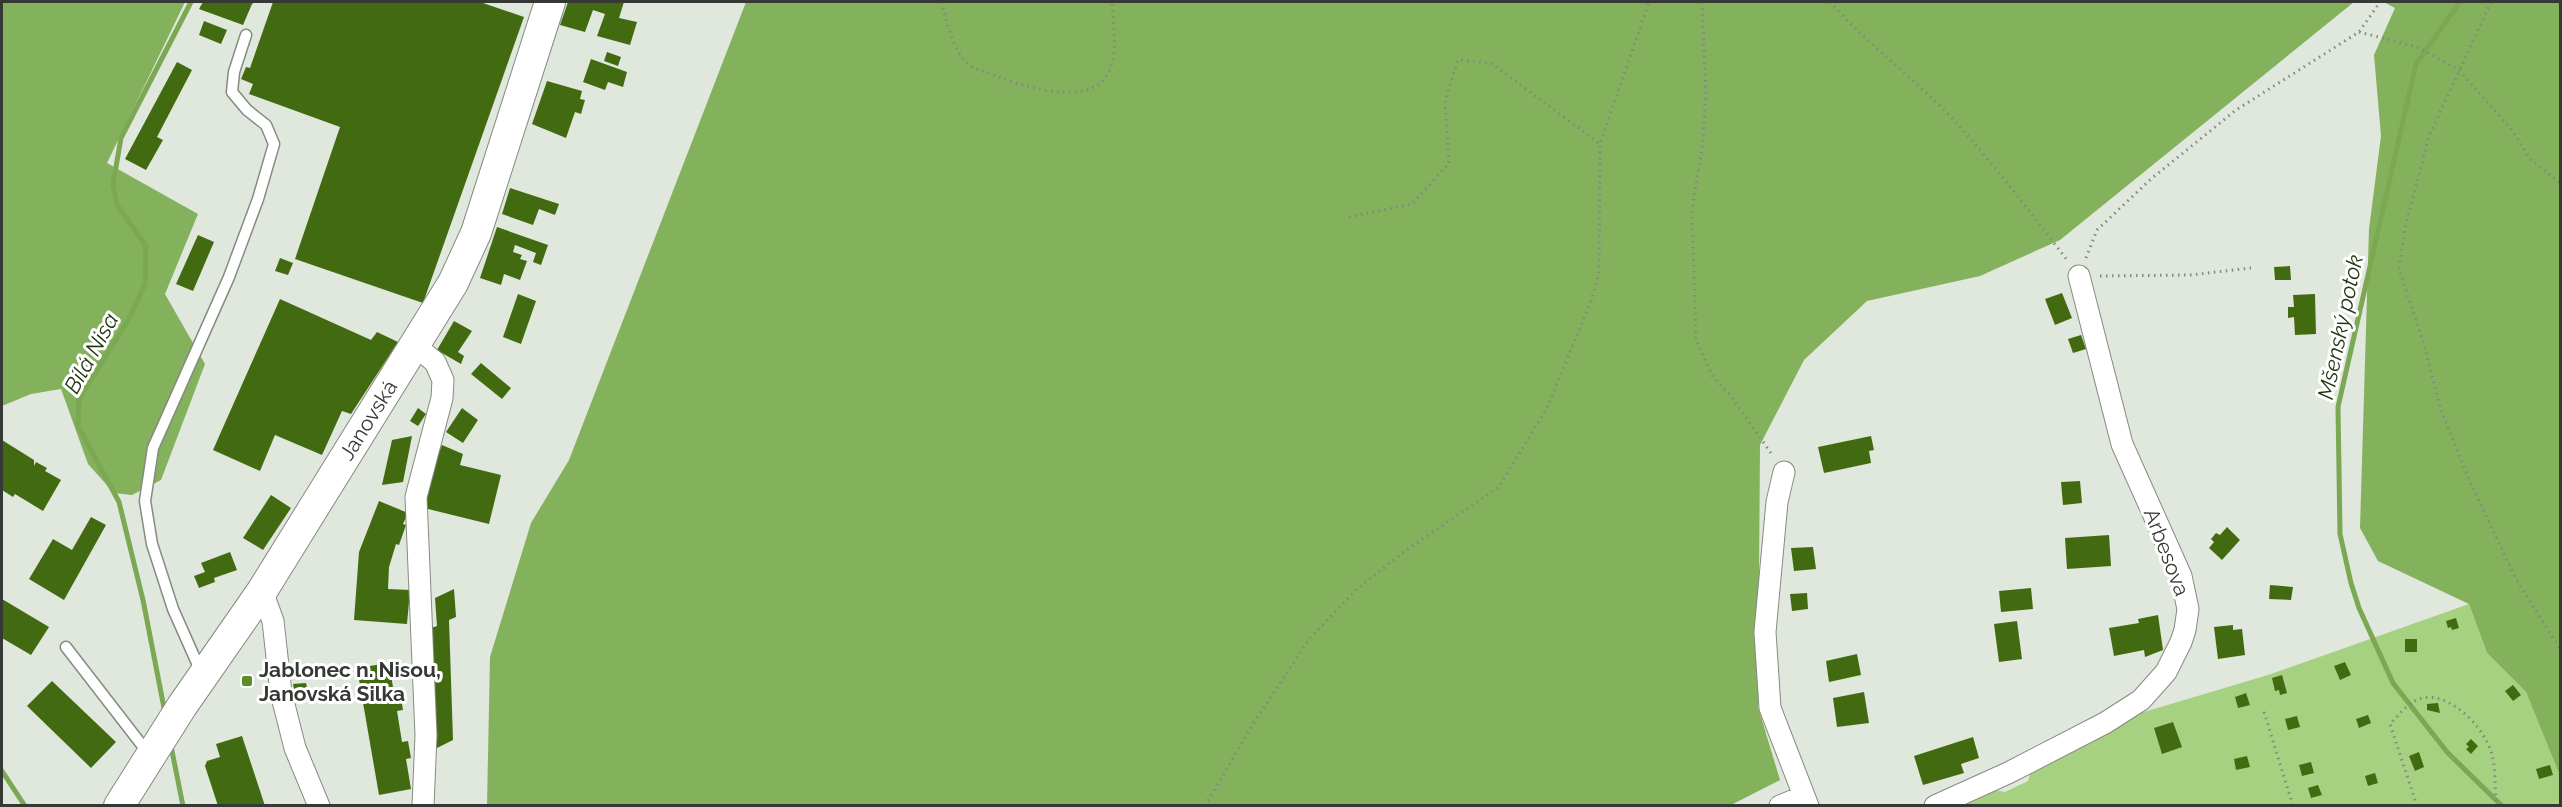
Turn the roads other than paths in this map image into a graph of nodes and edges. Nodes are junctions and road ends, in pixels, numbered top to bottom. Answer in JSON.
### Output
{"nodes":[{"id":1,"x":550,"y":2,"type":"edge"},
{"id":2,"x":246,"y":34,"type":"dead end"},
{"id":3,"x":2079,"y":276,"type":"road end"},
{"id":4,"x":414,"y":345,"type":"junction"},
{"id":5,"x":1784,"y":472,"type":"road end"},
{"id":6,"x":262,"y":591,"type":"junction"},
{"id":7,"x":66,"y":647,"type":"dead end"},
{"id":8,"x":203,"y":675,"type":"junction"},
{"id":9,"x":150,"y":755,"type":"junction"},
{"id":10,"x":1806,"y":801,"type":"edge"},
{"id":11,"x":419,"y":804,"type":"edge"},
{"id":12,"x":119,"y":806,"type":"edge"},
{"id":13,"x":319,"y":806,"type":"edge"},
{"id":14,"x":1780,"y":806,"type":"edge"},
{"id":15,"x":1935,"y":806,"type":"edge"}],
"edges":[{"from":1,"to":4,"type":"street","name":"Janovská"},
{"from":2,"to":8,"type":"lane"},
{"from":3,"to":15,"type":"street","name":"Arbesova"},
{"from":4,"to":6,"type":"street","name":"Janovská"},
{"from":4,"to":11,"type":"street"},
{"from":5,"to":10,"type":"street"},
{"from":6,"to":8,"type":"street","name":"Janovská"},
{"from":6,"to":13,"type":"street"},
{"from":7,"to":9,"type":"lane"},
{"from":8,"to":9,"type":"street","name":"Janovská"},
{"from":9,"to":12,"type":"street","name":"Janovská"},
{"from":10,"to":14,"type":"street"}]}
